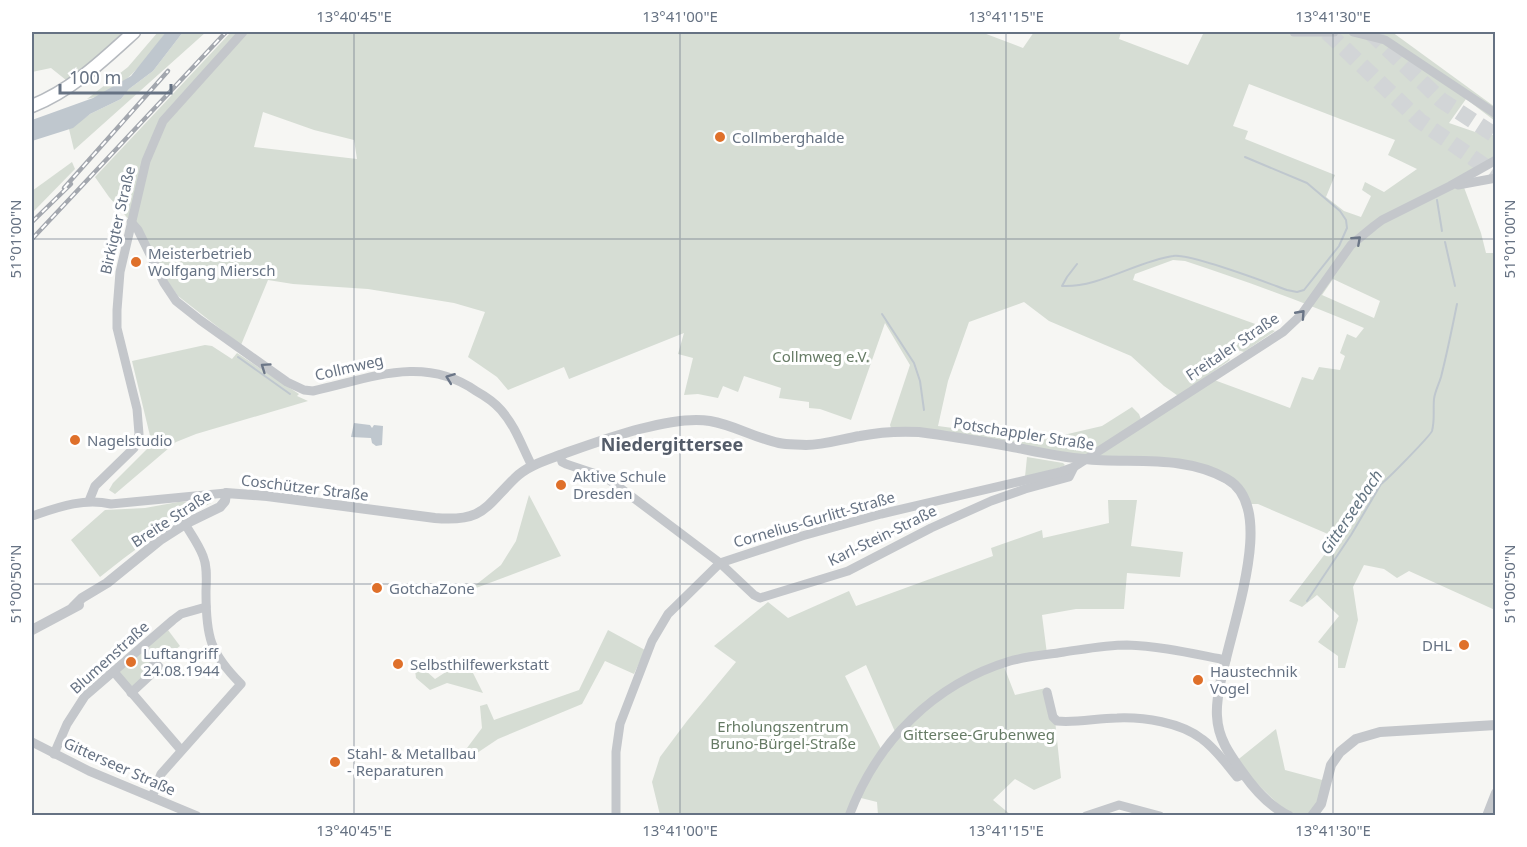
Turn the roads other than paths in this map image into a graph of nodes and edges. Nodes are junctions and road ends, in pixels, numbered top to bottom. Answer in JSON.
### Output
{"nodes":[{"id":1,"x":134,"y":32,"type":"edge"},
{"id":2,"x":243,"y":32,"type":"edge"},
{"id":3,"x":1294,"y":32,"type":"edge"},
{"id":4,"x":1334,"y":32,"type":"edge"},
{"id":5,"x":1353,"y":32,"type":"edge"},
{"id":6,"x":32,"y":106,"type":"edge"},
{"id":7,"x":1496,"y":114,"type":"edge"},
{"id":8,"x":1496,"y":160,"type":"edge"},
{"id":9,"x":1496,"y":178,"type":"edge"},
{"id":10,"x":1449,"y":186,"type":"junction"},
{"id":11,"x":131,"y":222,"type":"junction"},
{"id":12,"x":560,"y":455,"type":"junction"},
{"id":13,"x":1086,"y":459,"type":"junction"},
{"id":14,"x":1074,"y":467,"type":"junction"},
{"id":15,"x":527,"y":469,"type":"junction"},
{"id":16,"x":226,"y":493,"type":"junction"},
{"id":17,"x":90,"y":501,"type":"junction"},
{"id":18,"x":32,"y":516,"type":"edge"},
{"id":19,"x":185,"y":524,"type":"junction"},
{"id":20,"x":720,"y":563,"type":"junction"},
{"id":21,"x":206,"y":607,"type":"junction"},
{"id":22,"x":32,"y":630,"type":"edge"},
{"id":23,"x":142,"y":646,"type":"junction"},
{"id":24,"x":1226,"y":660,"type":"junction"},
{"id":25,"x":114,"y":672,"type":"junction"},
{"id":26,"x":1047,"y":692,"type":"dead end"},
{"id":27,"x":131,"y":693,"type":"junction"},
{"id":28,"x":1496,"y":725,"type":"edge"},
{"id":29,"x":1484,"y":726,"type":"junction"},
{"id":30,"x":1496,"y":732,"type":"edge"},
{"id":31,"x":32,"y":742,"type":"edge"},
{"id":32,"x":181,"y":750,"type":"junction"},
{"id":33,"x":54,"y":753,"type":"junction"},
{"id":34,"x":1244,"y":774,"type":"junction"},
{"id":35,"x":1496,"y":793,"type":"edge"},
{"id":36,"x":152,"y":797,"type":"junction"},
{"id":37,"x":197,"y":816,"type":"edge"},
{"id":38,"x":616,"y":816,"type":"edge"},
{"id":39,"x":849,"y":816,"type":"edge"},
{"id":40,"x":1086,"y":816,"type":"edge"},
{"id":41,"x":1160,"y":816,"type":"edge"},
{"id":42,"x":1289,"y":816,"type":"edge"},
{"id":43,"x":1312,"y":816,"type":"edge"},
{"id":44,"x":1487,"y":816,"type":"edge"}],
"edges":[{"from":1,"to":6,"type":"main road"},
{"from":2,"to":11,"type":"street","name":"Birkigter Straße"},
{"from":3,"to":4,"type":"street"},
{"from":5,"to":7,"type":"street"},
{"from":8,"to":10,"type":"street","name":"Freitaler Straße"},
{"from":9,"to":10,"type":"street"},
{"from":13,"to":10,"type":"street","name":"Freitaler Straße","one_way":true},
{"from":15,"to":11,"type":"street","name":"Collmweg","one_way":true},
{"from":11,"to":17,"type":"street","name":"Birkigter Straße"},
{"from":12,"to":13,"type":"street","name":"Potschappler Straße"},
{"from":12,"to":15,"type":"street","name":"Potschappler Straße"},
{"from":12,"to":20,"type":"street","name":"Karl-Stein-Straße"},
{"from":13,"to":14,"type":"street","name":"Cornelius-Gurlitt-Straße"},
{"from":13,"to":24,"type":"street","name":"Potschappler Straße"},
{"from":14,"to":20,"type":"street","name":"Cornelius-Gurlitt-Straße"},
{"from":14,"to":20,"type":"street","name":"Karl-Stein-Straße"},
{"from":15,"to":16,"type":"street","name":"Coschützer Straße"},
{"from":16,"to":17,"type":"street","name":"Coschützer Straße"},
{"from":16,"to":19,"type":"street","name":"Breite Straße"},
{"from":17,"to":18,"type":"street","name":"Coschützer Straße"},
{"from":19,"to":21,"type":"street"},
{"from":19,"to":22,"type":"street","name":"Breite Straße"},
{"from":20,"to":38,"type":"street","name":"Cornelius-Gurlitt-Straße"},
{"from":21,"to":23,"type":"street","name":"Blumenstraße"},
{"from":21,"to":32,"type":"street"},
{"from":23,"to":25,"type":"street","name":"Blumenstraße"},
{"from":23,"to":27,"type":"street"},
{"from":24,"to":34,"type":"street","name":"Potschappler Straße"},
{"from":24,"to":39,"type":"street"},
{"from":25,"to":27,"type":"street"},
{"from":25,"to":33,"type":"street","name":"Blumenstraße"},
{"from":26,"to":34,"type":"street"},
{"from":27,"to":32,"type":"street"},
{"from":28,"to":29,"type":"street"},
{"from":29,"to":30,"type":"street"},
{"from":29,"to":43,"type":"street"},
{"from":31,"to":33,"type":"street","name":"Gitterseer Straße"},
{"from":32,"to":36,"type":"street"},
{"from":33,"to":36,"type":"street","name":"Gitterseer Straße"},
{"from":34,"to":42,"type":"street","name":"Potschappler Straße"},
{"from":35,"to":44,"type":"street"},
{"from":36,"to":37,"type":"street","name":"Gitterseer Straße"},
{"from":40,"to":41,"type":"street"}]}
